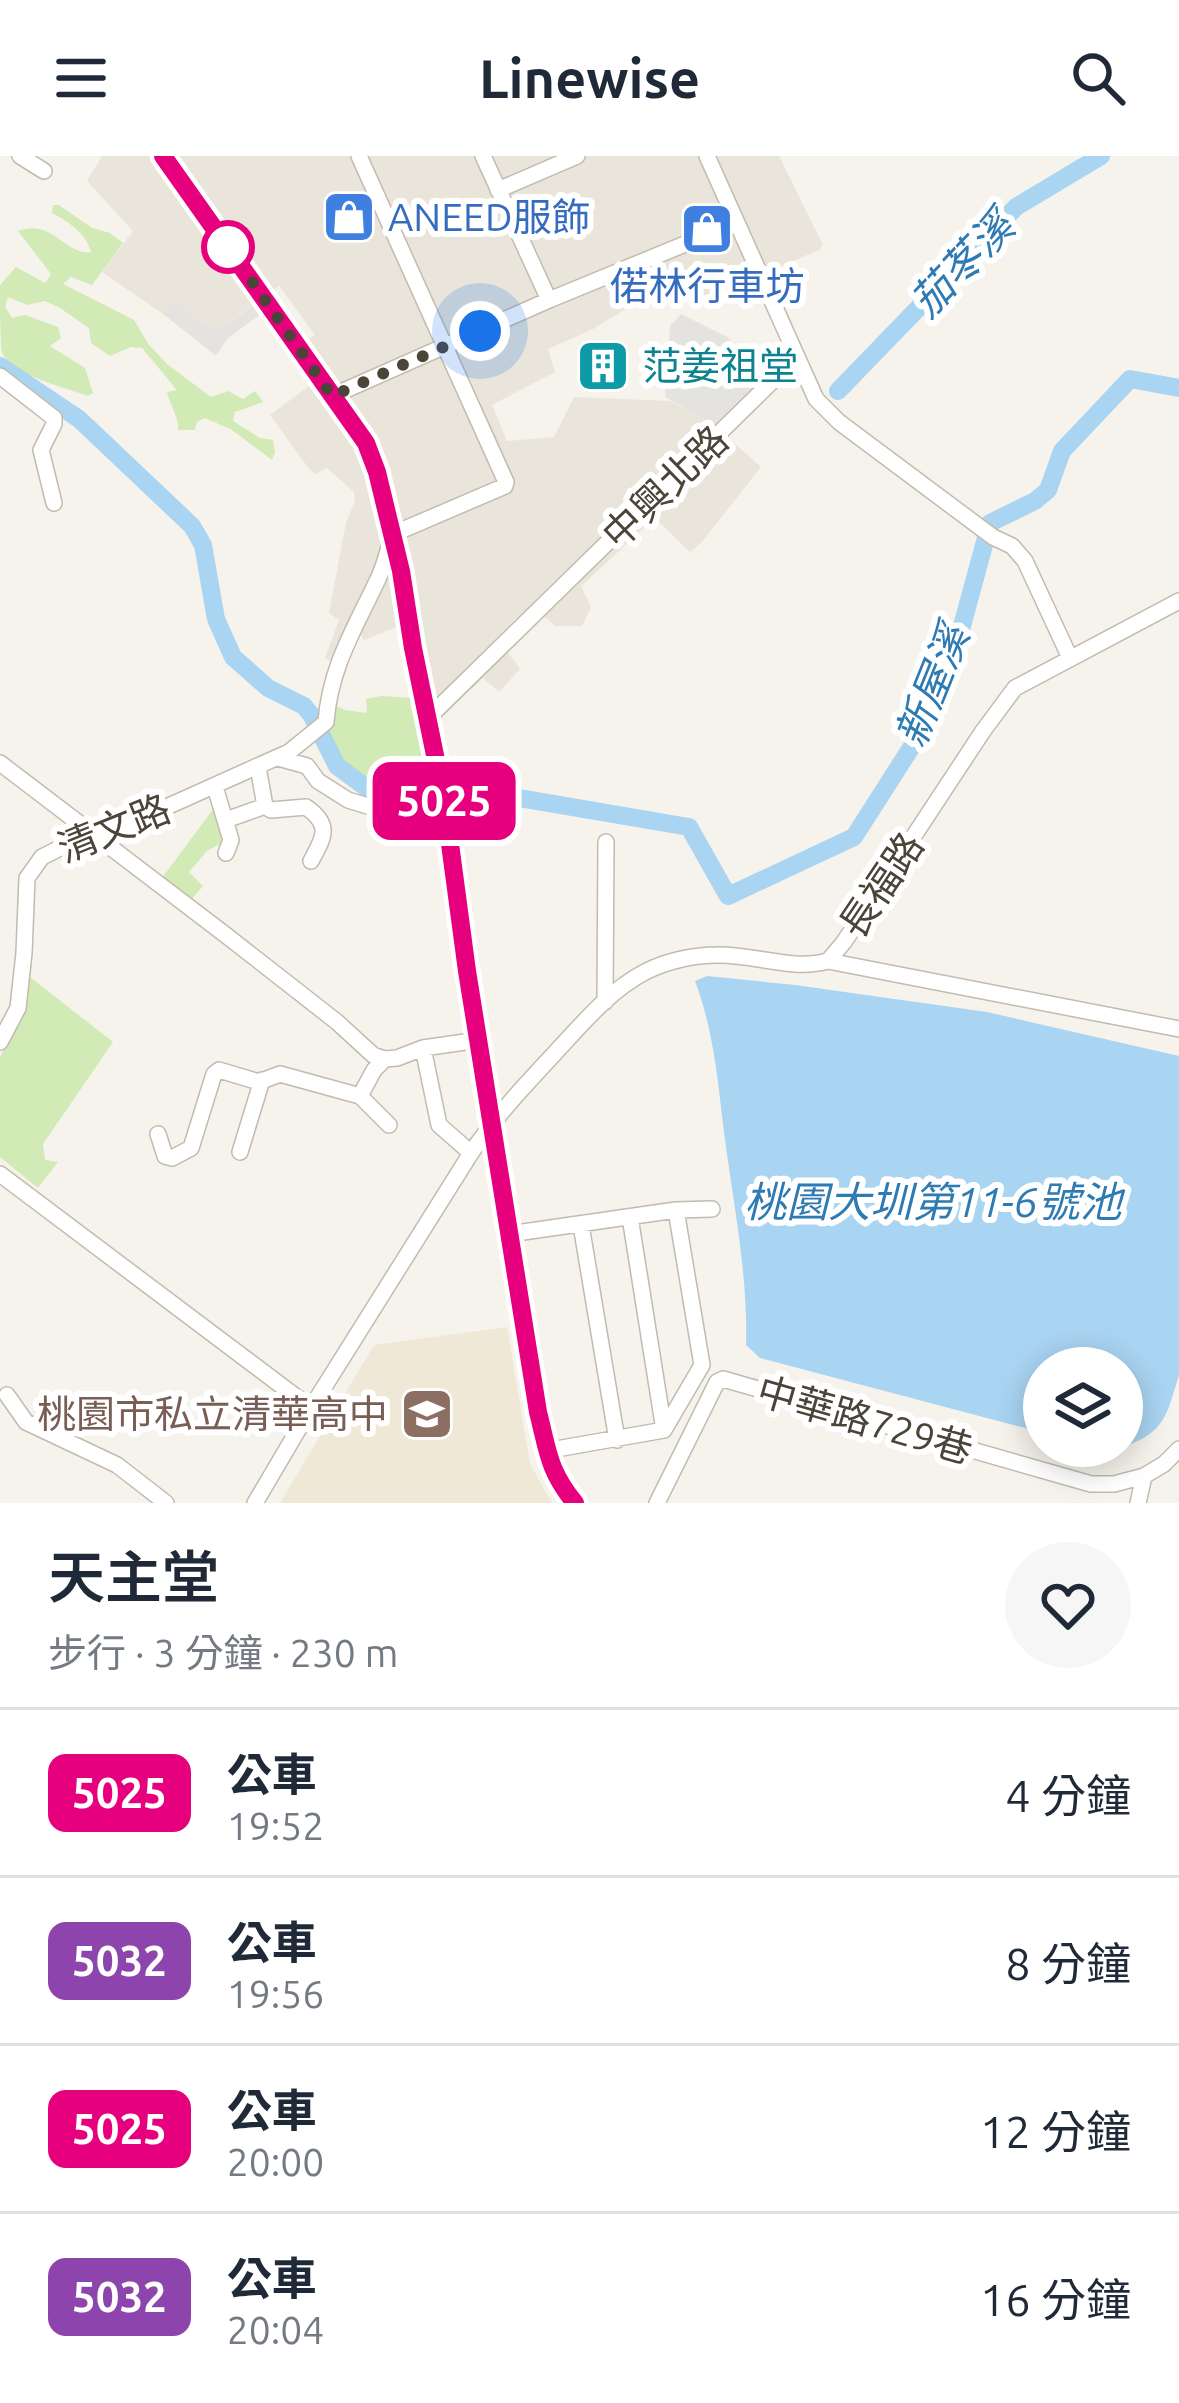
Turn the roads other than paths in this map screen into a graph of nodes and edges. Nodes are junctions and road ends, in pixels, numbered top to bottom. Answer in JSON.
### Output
{"nodes":[{"id":1,"x":20,"y":156,"type":"edge"},
{"id":2,"x":164,"y":156,"type":"edge"},
{"id":3,"x":359,"y":156,"type":"edge"},
{"id":4,"x":483,"y":156,"type":"edge"},
{"id":5,"x":577,"y":156,"type":"edge"},
{"id":6,"x":707,"y":156,"type":"edge"},
{"id":7,"x":44,"y":171,"type":"dead end"},
{"id":8,"x":498,"y":190,"type":"junction"},
{"id":9,"x":736,"y":223,"type":"junction"},
{"id":10,"x":549,"y":300,"type":"junction"},
{"id":11,"x":446,"y":346,"type":"junction"},
{"id":12,"x":797,"y":357,"type":"junction"},
{"id":13,"x":0,"y":376,"type":"edge"},
{"id":14,"x":332,"y":396,"type":"junction"},
{"id":15,"x":54,"y":503,"type":"dead end"},
{"id":16,"x":393,"y":534,"type":"junction"},
{"id":17,"x":1176,"y":604,"type":"edge"},
{"id":18,"x":1070,"y":658,"type":"junction"},
{"id":19,"x":427,"y":719,"type":"junction"},
{"id":20,"x":277,"y":758,"type":"junction"},
{"id":21,"x":0,"y":763,"type":"edge"},
{"id":22,"x":258,"y":767,"type":"junction"},
{"id":23,"x":215,"y":787,"type":"junction"},
{"id":24,"x":444,"y":796,"type":"junction"},
{"id":25,"x":265,"y":806,"type":"junction"},
{"id":26,"x":226,"y":820,"type":"junction"},
{"id":27,"x":90,"y":833,"type":"junction"},
{"id":28,"x":606,"y":842,"type":"dead end"},
{"id":29,"x":226,"y":853,"type":"dead end"},
{"id":30,"x":311,"y":862,"type":"dead end"},
{"id":31,"x":828,"y":962,"type":"junction"},
{"id":32,"x":605,"y":1002,"type":"junction"},
{"id":33,"x":1179,"y":1029,"type":"edge"},
{"id":34,"x":478,"y":1040,"type":"junction"},
{"id":35,"x":0,"y":1042,"type":"edge"},
{"id":36,"x":423,"y":1048,"type":"junction"},
{"id":37,"x":386,"y":1059,"type":"junction"},
{"id":38,"x":262,"y":1081,"type":"junction"},
{"id":39,"x":360,"y":1096,"type":"junction"},
{"id":40,"x":490,"y":1124,"type":"junction"},
{"id":41,"x":389,"y":1125,"type":"dead end"},
{"id":42,"x":158,"y":1134,"type":"dead end"},
{"id":43,"x":240,"y":1152,"type":"dead end"},
{"id":44,"x":471,"y":1153,"type":"junction"},
{"id":45,"x":0,"y":1174,"type":"edge"},
{"id":46,"x":712,"y":1209,"type":"dead end"},
{"id":47,"x":676,"y":1210,"type":"junction"},
{"id":48,"x":630,"y":1217,"type":"junction"},
{"id":49,"x":581,"y":1225,"type":"junction"},
{"id":50,"x":508,"y":1234,"type":"junction"},
{"id":51,"x":7,"y":1395,"type":"dead end"},
{"id":52,"x":310,"y":1408,"type":"junction"},
{"id":53,"x":664,"y":1430,"type":"junction"},
{"id":54,"x":617,"y":1440,"type":"junction"},
{"id":55,"x":1179,"y":1449,"type":"edge"},
{"id":56,"x":545,"y":1451,"type":"junction"},
{"id":57,"x":1144,"y":1476,"type":"junction"},
{"id":58,"x":166,"y":1503,"type":"edge"},
{"id":59,"x":255,"y":1503,"type":"edge"},
{"id":60,"x":575,"y":1503,"type":"edge"},
{"id":61,"x":657,"y":1503,"type":"edge"},
{"id":62,"x":1138,"y":1503,"type":"edge"}],
"edges":[{"from":1,"to":7,"type":"street"},
{"from":2,"to":14,"type":"main road"},
{"from":3,"to":11,"type":"street"},
{"from":4,"to":8,"type":"street"},
{"from":5,"to":8,"type":"street"},
{"from":6,"to":9,"type":"street"},
{"from":8,"to":10,"type":"street"},
{"from":9,"to":10,"type":"street"},
{"from":9,"to":12,"type":"street"},
{"from":10,"to":11,"type":"street"},
{"from":11,"to":14,"type":"street"},
{"from":11,"to":16,"type":"street"},
{"from":12,"to":18,"type":"street"},
{"from":12,"to":19,"type":"street","name":"中興北路"},
{"from":13,"to":15,"type":"street"},
{"from":14,"to":16,"type":"main road"},
{"from":16,"to":19,"type":"main road"},
{"from":16,"to":20,"type":"street","name":"清文路"},
{"from":17,"to":18,"type":"street","name":"長福路"},
{"from":18,"to":31,"type":"street","name":"長福路"},
{"from":19,"to":24,"type":"main road"},
{"from":20,"to":22,"type":"street","name":"清文路"},
{"from":20,"to":24,"type":"street"},
{"from":21,"to":27,"type":"street"},
{"from":22,"to":23,"type":"street","name":"清文路"},
{"from":22,"to":25,"type":"street"},
{"from":23,"to":26,"type":"street"},
{"from":23,"to":27,"type":"street","name":"清文路"},
{"from":24,"to":34,"type":"main road"},
{"from":25,"to":26,"type":"street"},
{"from":25,"to":30,"type":"street"},
{"from":26,"to":29,"type":"street"},
{"from":27,"to":35,"type":"street","name":"清文路"},
{"from":27,"to":37,"type":"street"},
{"from":28,"to":32,"type":"street"},
{"from":31,"to":32,"type":"street","name":"長福路"},
{"from":31,"to":33,"type":"street"},
{"from":32,"to":40,"type":"street","name":"長福路"},
{"from":34,"to":36,"type":"street"},
{"from":34,"to":40,"type":"main road"},
{"from":36,"to":37,"type":"street"},
{"from":36,"to":44,"type":"street"},
{"from":37,"to":39,"type":"street"},
{"from":38,"to":39,"type":"street"},
{"from":38,"to":42,"type":"street"},
{"from":38,"to":43,"type":"street"},
{"from":39,"to":41,"type":"street"},
{"from":40,"to":44,"type":"street","name":"長福路"},
{"from":40,"to":50,"type":"main road"},
{"from":44,"to":52,"type":"street","name":"長福路"},
{"from":45,"to":52,"type":"street"},
{"from":46,"to":47,"type":"street"},
{"from":47,"to":48,"type":"street"},
{"from":47,"to":53,"type":"street"},
{"from":48,"to":49,"type":"street"},
{"from":48,"to":53,"type":"street"},
{"from":49,"to":50,"type":"street"},
{"from":49,"to":54,"type":"street"},
{"from":50,"to":56,"type":"main road"},
{"from":51,"to":58,"type":"street"},
{"from":52,"to":59,"type":"street","name":"長福路"},
{"from":53,"to":54,"type":"street"},
{"from":54,"to":56,"type":"street"},
{"from":55,"to":57,"type":"street"},
{"from":56,"to":60,"type":"main road"},
{"from":57,"to":61,"type":"street","name":"中華路729巷"},
{"from":57,"to":62,"type":"street"}]}
